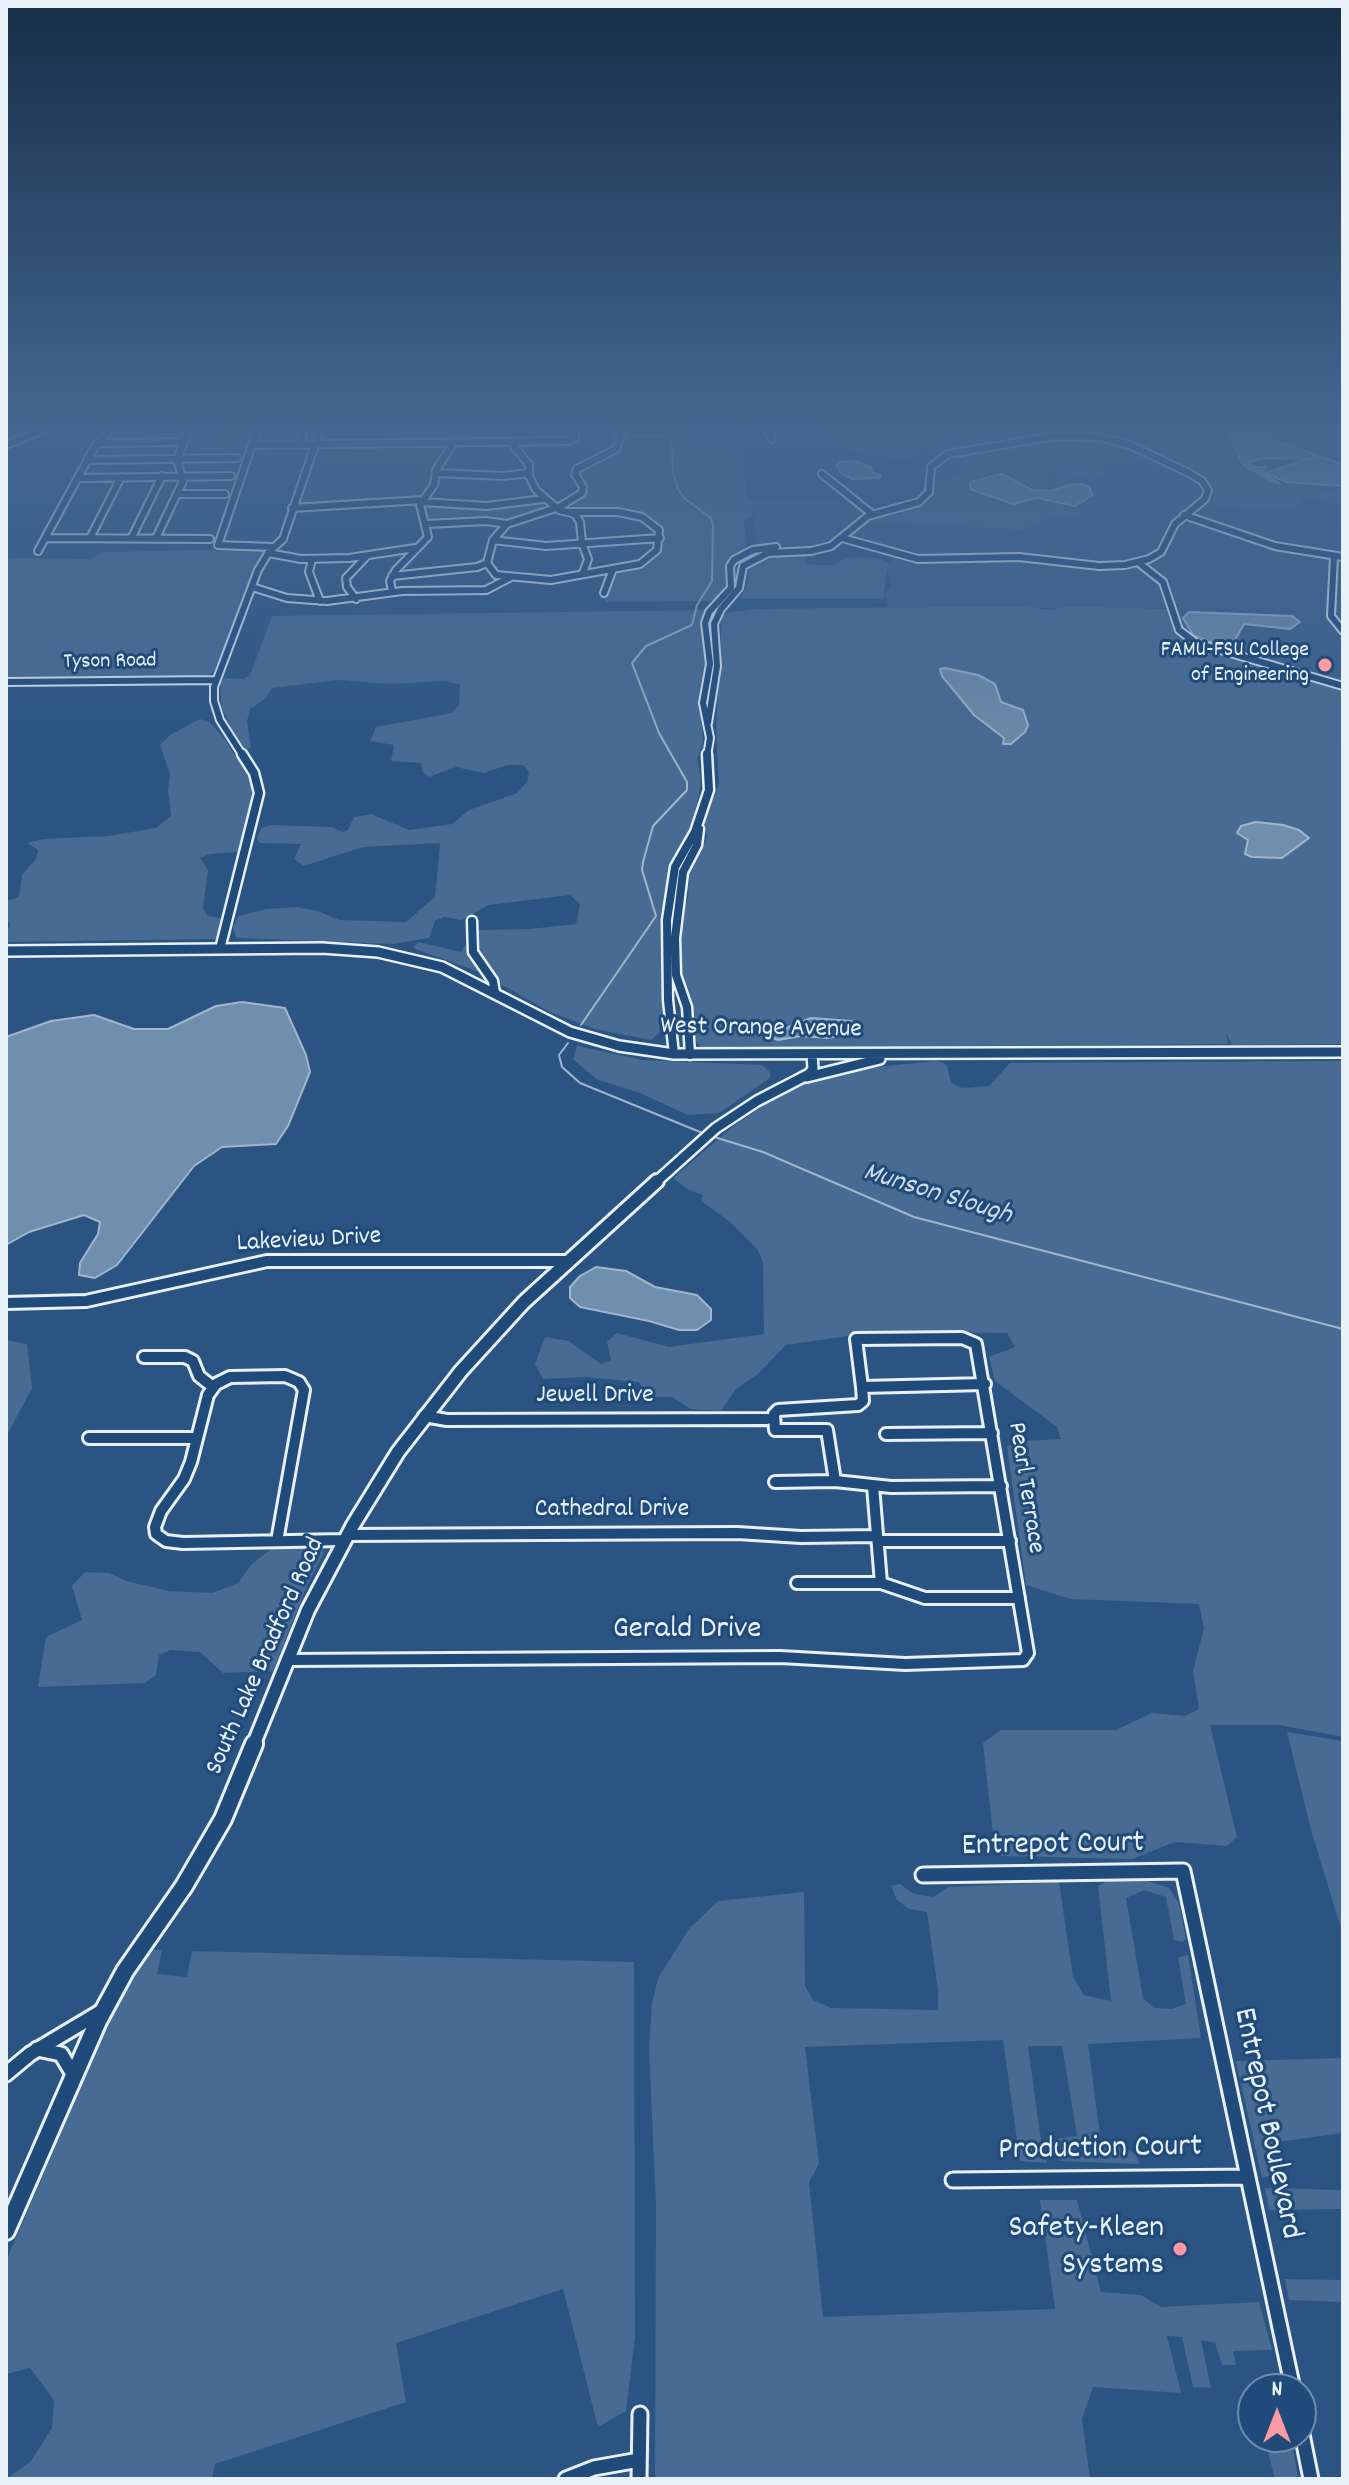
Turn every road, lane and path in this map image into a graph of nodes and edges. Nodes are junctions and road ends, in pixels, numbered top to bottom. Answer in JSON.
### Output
{"nodes":[{"id":1,"x":41,"y":546,"type":"edge"},
{"id":2,"x":228,"y":546,"type":"edge"},
{"id":3,"x":275,"y":546,"type":"edge"},
{"id":4,"x":418,"y":546,"type":"edge"},
{"id":5,"x":491,"y":546,"type":"edge"},
{"id":6,"x":583,"y":546,"type":"edge"},
{"id":7,"x":658,"y":546,"type":"edge"},
{"id":8,"x":813,"y":546,"type":"edge"},
{"id":9,"x":871,"y":546,"type":"edge"},
{"id":10,"x":1164,"y":546,"type":"edge"},
{"id":11,"x":1275,"y":546,"type":"edge"},
{"id":12,"x":415,"y":548,"type":"junction"},
{"id":13,"x":271,"y":550,"type":"junction"},
{"id":14,"x":766,"y":550,"type":"junction"},
{"id":15,"x":38,"y":551,"type":"dead end"},
{"id":16,"x":1334,"y":556,"type":"junction"},
{"id":17,"x":366,"y":557,"type":"junction"},
{"id":18,"x":1343,"y":557,"type":"edge"},
{"id":19,"x":312,"y":559,"type":"junction"},
{"id":20,"x":487,"y":563,"type":"junction"},
{"id":21,"x":1139,"y":563,"type":"junction"},
{"id":22,"x":613,"y":569,"type":"junction"},
{"id":23,"x":583,"y":573,"type":"junction"},
{"id":24,"x":392,"y":576,"type":"junction"},
{"id":25,"x":511,"y":577,"type":"junction"},
{"id":26,"x":252,"y":587,"type":"junction"},
{"id":27,"x":486,"y":590,"type":"junction"},
{"id":28,"x":392,"y":591,"type":"junction"},
{"id":29,"x":604,"y":593,"type":"dead end"},
{"id":30,"x":356,"y":599,"type":"junction"},
{"id":31,"x":489,"y":600,"type":"dead end"},
{"id":32,"x":320,"y":601,"type":"junction"},
{"id":33,"x":1343,"y":631,"type":"edge"},
{"id":34,"x":215,"y":680,"type":"junction"},
{"id":35,"x":6,"y":682,"type":"edge"},
{"id":36,"x":1343,"y":686,"type":"edge"},
{"id":37,"x":708,"y":723,"type":"junction"},
{"id":38,"x":699,"y":822,"type":"junction"},
{"id":39,"x":472,"y":921,"type":"dead end"},
{"id":40,"x":220,"y":949,"type":"junction"},
{"id":41,"x":6,"y":951,"type":"edge"},
{"id":42,"x":495,"y":993,"type":"junction"},
{"id":43,"x":1343,"y":1052,"type":"edge"},
{"id":44,"x":674,"y":1054,"type":"junction"},
{"id":45,"x":812,"y":1054,"type":"junction"},
{"id":46,"x":925,"y":1054,"type":"junction"},
{"id":47,"x":690,"y":1055,"type":"junction"},
{"id":48,"x":803,"y":1078,"type":"junction"},
{"id":49,"x":569,"y":1261,"type":"junction"},
{"id":50,"x":6,"y":1303,"type":"edge"},
{"id":51,"x":144,"y":1357,"type":"dead end"},
{"id":52,"x":985,"y":1384,"type":"junction"},
{"id":53,"x":862,"y":1387,"type":"junction"},
{"id":54,"x":212,"y":1388,"type":"junction"},
{"id":55,"x":424,"y":1416,"type":"junction"},
{"id":56,"x":767,"y":1419,"type":"dead end"},
{"id":57,"x":992,"y":1433,"type":"junction"},
{"id":58,"x":886,"y":1434,"type":"dead end"},
{"id":59,"x":89,"y":1438,"type":"dead end"},
{"id":60,"x":197,"y":1438,"type":"junction"},
{"id":61,"x":835,"y":1481,"type":"junction"},
{"id":62,"x":775,"y":1482,"type":"dead end"},
{"id":63,"x":873,"y":1486,"type":"junction"},
{"id":64,"x":1001,"y":1486,"type":"junction"},
{"id":65,"x":346,"y":1537,"type":"junction"},
{"id":66,"x":877,"y":1539,"type":"junction"},
{"id":67,"x":277,"y":1541,"type":"junction"},
{"id":68,"x":1010,"y":1541,"type":"junction"},
{"id":69,"x":797,"y":1583,"type":"dead end"},
{"id":70,"x":881,"y":1583,"type":"junction"},
{"id":71,"x":1019,"y":1598,"type":"junction"},
{"id":72,"x":287,"y":1660,"type":"junction"},
{"id":73,"x":1183,"y":1871,"type":"joint"},
{"id":74,"x":923,"y":1875,"type":"dead end"},
{"id":75,"x":105,"y":2009,"type":"junction"},
{"id":76,"x":37,"y":2049,"type":"junction"},
{"id":77,"x":6,"y":2074,"type":"edge"},
{"id":78,"x":73,"y":2074,"type":"junction"},
{"id":79,"x":1247,"y":2177,"type":"junction"},
{"id":80,"x":953,"y":2180,"type":"dead end"},
{"id":81,"x":6,"y":2231,"type":"edge"},
{"id":82,"x":1290,"y":2373,"type":"edge"},
{"id":83,"x":640,"y":2414,"type":"dead end"},
{"id":84,"x":1306,"y":2453,"type":"edge"},
{"id":85,"x":639,"y":2460,"type":"junction"},
{"id":86,"x":566,"y":2479,"type":"edge"},
{"id":87,"x":639,"y":2479,"type":"edge"},
{"id":88,"x":1311,"y":2479,"type":"edge"}],
"edges":[{"from":1,"to":15,"type":"street"},
{"from":2,"to":13,"type":"street"},
{"from":3,"to":13,"type":"street"},
{"from":4,"to":12,"type":"street"},
{"from":5,"to":20,"type":"street"},
{"from":6,"to":23,"type":"street"},
{"from":7,"to":22,"type":"street"},
{"from":8,"to":14,"type":"street"},
{"from":9,"to":21,"type":"street"},
{"from":10,"to":21,"type":"street"},
{"from":11,"to":16,"type":"street"},
{"from":12,"to":17,"type":"street"},
{"from":12,"to":24,"type":"street"},
{"from":13,"to":19,"type":"street"},
{"from":13,"to":26,"type":"street"},
{"from":14,"to":37,"type":"street"},
{"from":14,"to":37,"type":"street"},
{"from":16,"to":18,"type":"street"},
{"from":16,"to":33,"type":"street"},
{"from":17,"to":19,"type":"street"},
{"from":17,"to":30,"type":"street"},
{"from":19,"to":32,"type":"street"},
{"from":20,"to":24,"type":"street"},
{"from":20,"to":25,"type":"street"},
{"from":21,"to":36,"type":"street"},
{"from":22,"to":23,"type":"street"},
{"from":22,"to":29,"type":"street"},
{"from":23,"to":25,"type":"street"},
{"from":24,"to":28,"type":"street"},
{"from":25,"to":27,"type":"street"},
{"from":26,"to":32,"type":"street"},
{"from":26,"to":34,"type":"street"},
{"from":27,"to":28,"type":"street"},
{"from":27,"to":31,"type":"street"},
{"from":28,"to":30,"type":"street"},
{"from":30,"to":32,"type":"street"},
{"from":34,"to":35,"type":"street","name":"Tyson Road"},
{"from":34,"to":40,"type":"street"},
{"from":37,"to":38,"type":"street"},
{"from":38,"to":44,"type":"street"},
{"from":38,"to":47,"type":"street"},
{"from":39,"to":42,"type":"street"},
{"from":40,"to":41,"type":"main road","name":"West Orange Avenue"},
{"from":40,"to":42,"type":"main road","name":"West Orange Avenue"},
{"from":42,"to":44,"type":"main road","name":"West Orange Avenue"},
{"from":43,"to":46,"type":"main road","name":"West Orange Avenue"},
{"from":44,"to":47,"type":"main road","name":"West Orange Avenue"},
{"from":45,"to":46,"type":"main road","name":"West Orange Avenue"},
{"from":45,"to":47,"type":"main road","name":"West Orange Avenue"},
{"from":45,"to":48,"type":"main road"},
{"from":46,"to":48,"type":"main road","name":"South Lake Bradford Road"},
{"from":48,"to":49,"type":"main road","name":"South Lake Bradford Road"},
{"from":49,"to":50,"type":"street","name":"Lakeview Drive"},
{"from":49,"to":55,"type":"main road","name":"South Lake Bradford Road"},
{"from":51,"to":54,"type":"street"},
{"from":52,"to":53,"type":"street"},
{"from":52,"to":53,"type":"street","name":"Pearl Terrace"},
{"from":52,"to":57,"type":"street","name":"Pearl Terrace"},
{"from":53,"to":61,"type":"street"},
{"from":54,"to":60,"type":"street"},
{"from":54,"to":67,"type":"street"},
{"from":55,"to":56,"type":"street","name":"Jewell Drive"},
{"from":55,"to":65,"type":"main road","name":"South Lake Bradford Road"},
{"from":57,"to":58,"type":"street"},
{"from":57,"to":64,"type":"street","name":"Pearl Terrace"},
{"from":59,"to":60,"type":"street"},
{"from":60,"to":67,"type":"street","name":"Cathedral Drive"},
{"from":61,"to":62,"type":"street"},
{"from":61,"to":63,"type":"street"},
{"from":63,"to":64,"type":"street"},
{"from":63,"to":66,"type":"street"},
{"from":64,"to":68,"type":"street","name":"Pearl Terrace"},
{"from":65,"to":66,"type":"street","name":"Cathedral Drive"},
{"from":65,"to":67,"type":"street","name":"Cathedral Drive"},
{"from":65,"to":72,"type":"main road","name":"South Lake Bradford Road"},
{"from":66,"to":68,"type":"street","name":"Cathedral Drive"},
{"from":66,"to":70,"type":"street"},
{"from":68,"to":71,"type":"street","name":"Pearl Terrace"},
{"from":69,"to":70,"type":"street"},
{"from":70,"to":71,"type":"street"},
{"from":71,"to":72,"type":"street","name":"Gerald Drive"},
{"from":72,"to":75,"type":"main road","name":"South Lake Bradford Road"},
{"from":73,"to":74,"type":"street","name":"Entrepot Court"},
{"from":73,"to":79,"type":"street","name":"Entrepot Boulevard"},
{"from":75,"to":76,"type":"street"},
{"from":75,"to":78,"type":"main road","name":"South Lake Bradford Road"},
{"from":76,"to":77,"type":"street"},
{"from":76,"to":78,"type":"street"},
{"from":78,"to":81,"type":"main road","name":"South Lake Bradford Road"},
{"from":79,"to":80,"type":"street","name":"Production Court"},
{"from":79,"to":82,"type":"street","name":"Entrepot Boulevard"},
{"from":83,"to":85,"type":"street"},
{"from":84,"to":88,"type":"street"},
{"from":85,"to":86,"type":"street"},
{"from":85,"to":87,"type":"street"}]}
